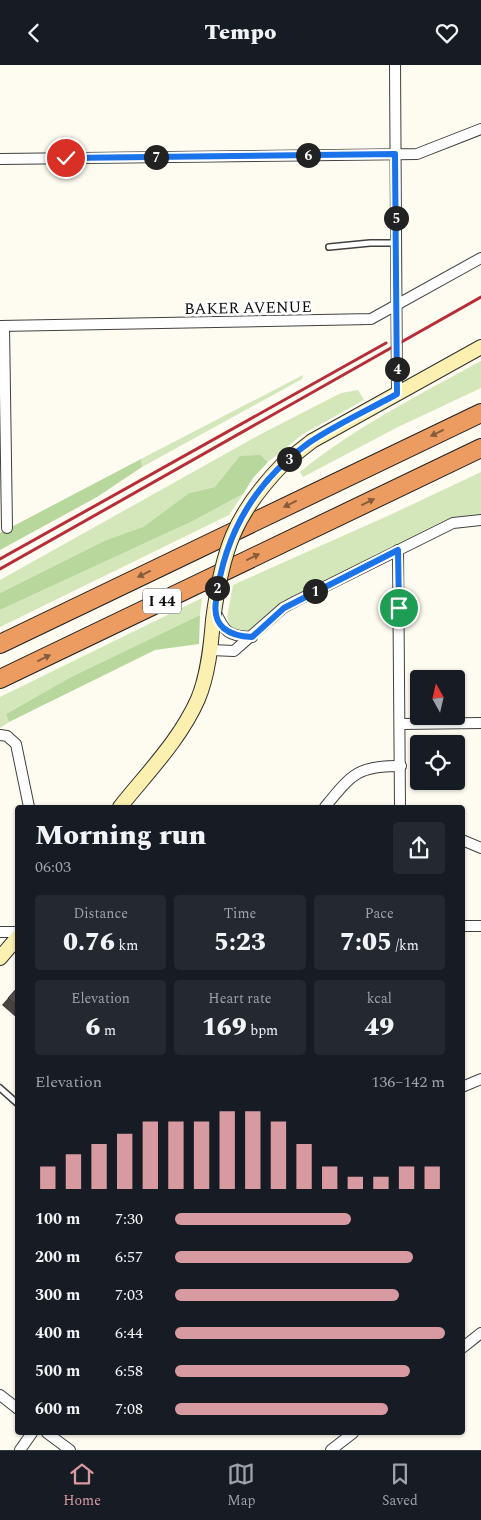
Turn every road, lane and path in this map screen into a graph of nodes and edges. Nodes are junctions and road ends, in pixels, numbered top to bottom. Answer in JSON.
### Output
{"nodes":[{"id":1,"x":395,"y":65,"type":"edge"},
{"id":2,"x":481,"y":129,"type":"edge"},
{"id":3,"x":395,"y":154,"type":"junction"},
{"id":4,"x":0,"y":159,"type":"edge"},
{"id":5,"x":396,"y":243,"type":"junction"},
{"id":6,"x":329,"y":247,"type":"dead end"},
{"id":7,"x":481,"y":258,"type":"edge"},
{"id":8,"x":397,"y":306,"type":"junction"},
{"id":9,"x":2,"y":326,"type":"edge"},
{"id":10,"x":481,"y":347,"type":"edge"},
{"id":11,"x":397,"y":394,"type":"junction"},
{"id":12,"x":481,"y":413,"type":"edge"},
{"id":13,"x":481,"y":448,"type":"edge"},
{"id":14,"x":481,"y":520,"type":"edge"},
{"id":15,"x":7,"y":528,"type":"dead end"},
{"id":16,"x":398,"y":550,"type":"junction"},
{"id":17,"x":214,"y":615,"type":"junction"},
{"id":18,"x":252,"y":637,"type":"junction"},
{"id":19,"x":0,"y":644,"type":"edge"},
{"id":20,"x":210,"y":650,"type":"junction"},
{"id":21,"x":0,"y":679,"type":"edge"},
{"id":22,"x":481,"y":723,"type":"edge"},
{"id":23,"x":401,"y":724,"type":"junction"},
{"id":24,"x":4,"y":736,"type":"edge"},
{"id":25,"x":401,"y":766,"type":"junction"},
{"id":26,"x":29,"y":805,"type":"edge"},
{"id":27,"x":122,"y":805,"type":"edge"},
{"id":28,"x":327,"y":805,"type":"edge"},
{"id":29,"x":400,"y":805,"type":"edge"},
{"id":30,"x":465,"y":841,"type":"edge"},
{"id":31,"x":481,"y":849,"type":"edge"},
{"id":32,"x":465,"y":926,"type":"edge"},
{"id":33,"x":481,"y":926,"type":"edge"},
{"id":34,"x":0,"y":932,"type":"edge"},
{"id":35,"x":15,"y":932,"type":"edge"},
{"id":36,"x":15,"y":940,"type":"edge"},
{"id":37,"x":0,"y":958,"type":"edge"},
{"id":38,"x":481,"y":1079,"type":"edge"},
{"id":39,"x":465,"y":1086,"type":"edge"},
{"id":40,"x":0,"y":1088,"type":"edge"},
{"id":41,"x":15,"y":1101,"type":"edge"},
{"id":42,"x":481,"y":1333,"type":"edge"},
{"id":43,"x":465,"y":1346,"type":"edge"},
{"id":44,"x":0,"y":1395,"type":"edge"},
{"id":45,"x":15,"y":1407,"type":"edge"},
{"id":46,"x":31,"y":1435,"type":"edge"},
{"id":47,"x":50,"y":1435,"type":"edge"},
{"id":48,"x":350,"y":1435,"type":"edge"},
{"id":49,"x":20,"y":1450,"type":"edge"},
{"id":50,"x":70,"y":1450,"type":"edge"},
{"id":51,"x":330,"y":1450,"type":"edge"}],
"edges":[{"from":1,"to":3,"type":"street"},
{"from":2,"to":3,"type":"street"},
{"from":3,"to":4,"type":"street"},
{"from":3,"to":5,"type":"street"},
{"from":5,"to":6,"type":"lane"},
{"from":5,"to":8,"type":"street"},
{"from":7,"to":8,"type":"street","name":"BAKER AVENUE"},
{"from":8,"to":9,"type":"street","name":"BAKER AVENUE"},
{"from":8,"to":11,"type":"street"},
{"from":9,"to":15,"type":"street"},
{"from":10,"to":11,"type":"main road"},
{"from":11,"to":17,"type":"main road","bridge":true},
{"from":12,"to":19,"type":"highway","number":"I 44","one_way":true},
{"from":21,"to":13,"type":"highway","number":"I 44","one_way":true},
{"from":14,"to":16,"type":"street"},
{"from":16,"to":18,"type":"street"},
{"from":16,"to":23,"type":"street"},
{"from":17,"to":18,"type":"street"},
{"from":17,"to":20,"type":"main road"},
{"from":18,"to":20,"type":"street"},
{"from":20,"to":27,"type":"main road"},
{"from":22,"to":23,"type":"street"},
{"from":23,"to":25,"type":"street"},
{"from":24,"to":26,"type":"street"},
{"from":25,"to":28,"type":"street"},
{"from":25,"to":29,"type":"street"},
{"from":30,"to":31,"type":"street"},
{"from":32,"to":33,"type":"street"},
{"from":34,"to":35,"type":"street"},
{"from":36,"to":37,"type":"main road"},
{"from":38,"to":39,"type":"street"},
{"from":40,"to":41,"type":"lane"},
{"from":42,"to":43,"type":"street"},
{"from":44,"to":45,"type":"street"},
{"from":46,"to":49,"type":"street"},
{"from":47,"to":50,"type":"street"},
{"from":48,"to":51,"type":"street"}]}
